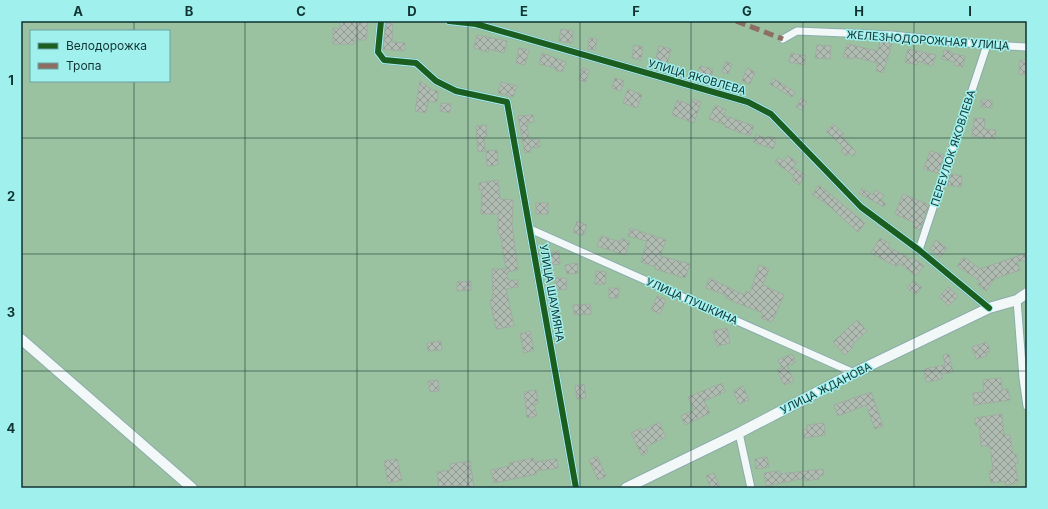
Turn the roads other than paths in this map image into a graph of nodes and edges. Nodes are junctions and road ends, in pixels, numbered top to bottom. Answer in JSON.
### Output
{"nodes":[{"id":1,"x":381,"y":21,"type":"edge"},
{"id":2,"x":449,"y":21,"type":"edge"},
{"id":3,"x":783,"y":39,"type":"dead end"},
{"id":4,"x":988,"y":45,"type":"junction"},
{"id":5,"x":1027,"y":47,"type":"edge"},
{"id":6,"x":530,"y":229,"type":"junction"},
{"id":7,"x":919,"y":250,"type":"junction"},
{"id":8,"x":1027,"y":293,"type":"edge"},
{"id":9,"x":1017,"y":300,"type":"junction"},
{"id":10,"x":989,"y":308,"type":"junction"},
{"id":11,"x":21,"y":339,"type":"edge"},
{"id":12,"x":854,"y":373,"type":"junction"},
{"id":13,"x":1027,"y":406,"type":"edge"},
{"id":14,"x":739,"y":433,"type":"junction"},
{"id":15,"x":192,"y":488,"type":"edge"},
{"id":16,"x":576,"y":488,"type":"edge"},
{"id":17,"x":627,"y":488,"type":"edge"},
{"id":18,"x":751,"y":488,"type":"edge"}],
"edges":[{"from":1,"to":6,"type":"street","name":"УЛИЦА ШАУМЯНА"},
{"from":2,"to":7,"type":"street","name":"УЛИЦА ЯКОВЛЕВА"},
{"from":3,"to":4,"type":"street","name":"ЖЕЛЕЗНОДОРОЖНАЯ УЛИЦА"},
{"from":4,"to":5,"type":"street","name":"ЖЕЛЕЗНОДОРОЖНАЯ УЛИЦА"},
{"from":4,"to":7,"type":"street","name":"ПЕРЕУЛОК ЯКОВЛЕВА"},
{"from":6,"to":12,"type":"street","name":"УЛИЦА ПУШКИНА"},
{"from":6,"to":16,"type":"street","name":"УЛИЦА ШАУМЯНА"},
{"from":7,"to":10,"type":"street","name":"УЛИЦА ЯКОВЛЕВА"},
{"from":8,"to":9,"type":"street","name":"УЛИЦА ЖДАНОВА"},
{"from":9,"to":10,"type":"street","name":"УЛИЦА ЖДАНОВА"},
{"from":9,"to":13,"type":"street"},
{"from":10,"to":12,"type":"street","name":"УЛИЦА ЖДАНОВА"},
{"from":11,"to":15,"type":"street"},
{"from":12,"to":14,"type":"street","name":"УЛИЦА ЖДАНОВА"},
{"from":14,"to":17,"type":"street","name":"УЛИЦА ЖДАНОВА"},
{"from":14,"to":18,"type":"street"}]}
